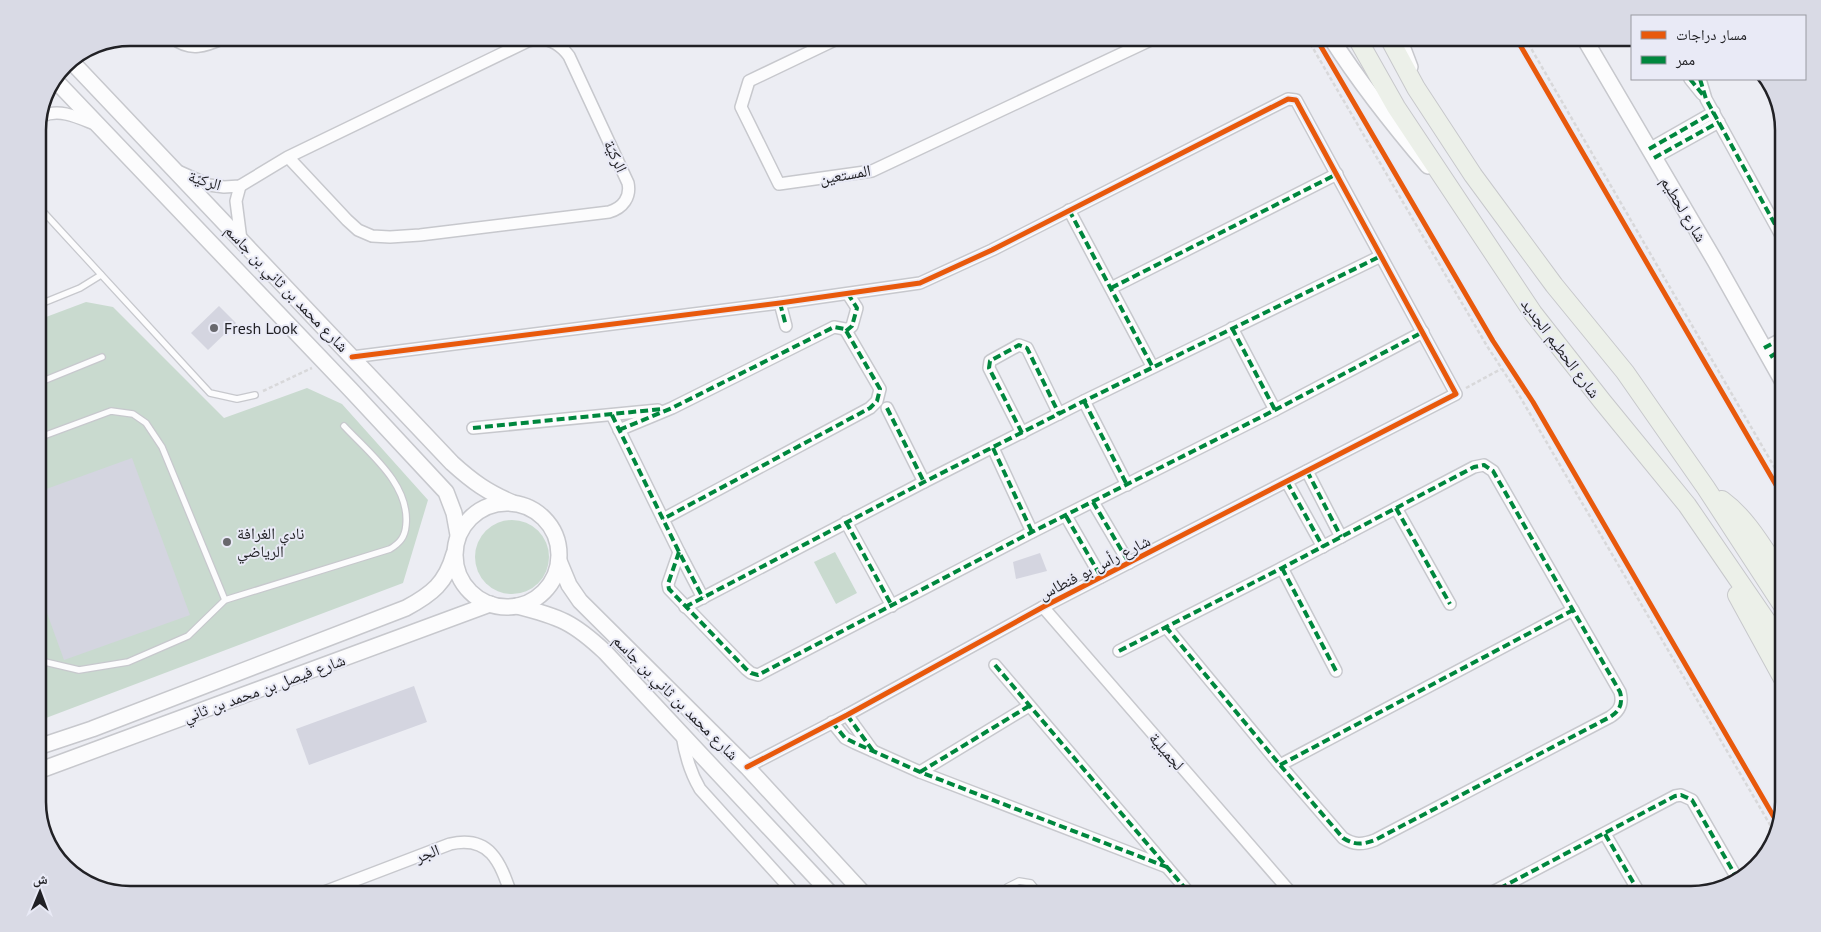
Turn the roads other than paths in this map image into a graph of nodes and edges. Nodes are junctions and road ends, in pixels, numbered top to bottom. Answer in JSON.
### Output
{"nodes":[{"id":1,"x":188,"y":46,"type":"edge"},
{"id":2,"x":202,"y":46,"type":"edge"},
{"id":3,"x":518,"y":46,"type":"edge"},
{"id":4,"x":560,"y":46,"type":"edge"},
{"id":5,"x":822,"y":46,"type":"edge"},
{"id":6,"x":1137,"y":46,"type":"edge"},
{"id":7,"x":1336,"y":46,"type":"edge"},
{"id":8,"x":1362,"y":46,"type":"edge"},
{"id":9,"x":1394,"y":46,"type":"edge"},
{"id":10,"x":1404,"y":46,"type":"edge"},
{"id":11,"x":1589,"y":46,"type":"edge"},
{"id":12,"x":76,"y":67,"type":"edge"},
{"id":13,"x":1691,"y":80,"type":"edge"},
{"id":14,"x":1700,"y":80,"type":"edge"},
{"id":15,"x":60,"y":85,"type":"edge"},
{"id":16,"x":1416,"y":88,"type":"junction"},
{"id":17,"x":1706,"y":99,"type":"junction"},
{"id":18,"x":48,"y":114,"type":"edge"},
{"id":19,"x":1716,"y":117,"type":"junction"},
{"id":20,"x":99,"y":126,"type":"junction"},
{"id":21,"x":1651,"y":154,"type":"junction"},
{"id":22,"x":288,"y":157,"type":"junction"},
{"id":23,"x":172,"y":167,"type":"junction"},
{"id":24,"x":1337,"y":174,"type":"junction"},
{"id":25,"x":240,"y":186,"type":"junction"},
{"id":26,"x":1455,"y":197,"type":"junction"},
{"id":27,"x":1070,"y":210,"type":"junction"},
{"id":28,"x":46,"y":215,"type":"edge"},
{"id":29,"x":1775,"y":224,"type":"edge"},
{"id":30,"x":241,"y":240,"type":"junction"},
{"id":31,"x":1381,"y":256,"type":"junction"},
{"id":32,"x":102,"y":276,"type":"junction"},
{"id":33,"x":1111,"y":288,"type":"junction"},
{"id":34,"x":848,"y":294,"type":"junction"},
{"id":35,"x":46,"y":302,"type":"edge"},
{"id":36,"x":780,"y":303,"type":"junction"},
{"id":37,"x":786,"y":326,"type":"dead end"},
{"id":38,"x":1232,"y":328,"type":"junction"},
{"id":39,"x":846,"y":331,"type":"junction"},
{"id":40,"x":1422,"y":332,"type":"junction"},
{"id":41,"x":1775,"y":345,"type":"edge"},
{"id":42,"x":1775,"y":350,"type":"edge"},
{"id":43,"x":1767,"y":352,"type":"junction"},
{"id":44,"x":352,"y":356,"type":"junction"},
{"id":45,"x":102,"y":357,"type":"dead end"},
{"id":46,"x":1152,"y":366,"type":"junction"},
{"id":47,"x":1775,"y":367,"type":"edge"},
{"id":48,"x":46,"y":380,"type":"edge"},
{"id":49,"x":254,"y":395,"type":"road end"},
{"id":50,"x":1084,"y":401,"type":"junction"},
{"id":51,"x":672,"y":408,"type":"junction"},
{"id":52,"x":887,"y":408,"type":"dead end"},
{"id":53,"x":1275,"y":410,"type":"junction"},
{"id":54,"x":1059,"y":414,"type":"junction"},
{"id":55,"x":612,"y":415,"type":"junction"},
{"id":56,"x":344,"y":426,"type":"dead end"},
{"id":57,"x":473,"y":428,"type":"dead end"},
{"id":58,"x":619,"y":430,"type":"junction"},
{"id":59,"x":1022,"y":433,"type":"junction"},
{"id":60,"x":46,"y":435,"type":"edge"},
{"id":61,"x":993,"y":448,"type":"junction"},
{"id":62,"x":1307,"y":471,"type":"junction"},
{"id":63,"x":924,"y":482,"type":"junction"},
{"id":64,"x":1287,"y":482,"type":"junction"},
{"id":65,"x":1127,"y":484,"type":"junction"},
{"id":66,"x":1706,"y":488,"type":"junction"},
{"id":67,"x":1093,"y":502,"type":"junction"},
{"id":68,"x":513,"y":503,"type":"junction"},
{"id":69,"x":1687,"y":504,"type":"junction"},
{"id":70,"x":1396,"y":508,"type":"junction"},
{"id":71,"x":1066,"y":516,"type":"junction"},
{"id":72,"x":663,"y":519,"type":"junction"},
{"id":73,"x":846,"y":522,"type":"junction"},
{"id":74,"x":1032,"y":532,"type":"junction"},
{"id":75,"x":458,"y":535,"type":"junction"},
{"id":76,"x":1341,"y":537,"type":"junction"},
{"id":77,"x":1323,"y":547,"type":"junction"},
{"id":78,"x":679,"y":552,"type":"junction"},
{"id":79,"x":454,"y":554,"type":"junction"},
{"id":80,"x":559,"y":561,"type":"junction"},
{"id":81,"x":1129,"y":563,"type":"junction"},
{"id":82,"x":1775,"y":565,"type":"edge"},
{"id":83,"x":1282,"y":568,"type":"junction"},
{"id":84,"x":1101,"y":578,"type":"junction"},
{"id":85,"x":1775,"y":592,"type":"edge"},
{"id":86,"x":703,"y":598,"type":"junction"},
{"id":87,"x":225,"y":600,"type":"junction"},
{"id":88,"x":490,"y":604,"type":"junction"},
{"id":89,"x":1450,"y":604,"type":"dead end"},
{"id":90,"x":517,"y":606,"type":"junction"},
{"id":91,"x":892,"y":606,"type":"junction"},
{"id":92,"x":685,"y":607,"type":"junction"},
{"id":93,"x":1043,"y":607,"type":"junction"},
{"id":94,"x":1573,"y":610,"type":"junction"},
{"id":95,"x":1166,"y":627,"type":"junction"},
{"id":96,"x":1775,"y":632,"type":"edge"},
{"id":97,"x":1119,"y":652,"type":"dead end"},
{"id":98,"x":46,"y":662,"type":"edge"},
{"id":99,"x":1775,"y":663,"type":"edge"},
{"id":100,"x":995,"y":665,"type":"dead end"},
{"id":101,"x":1336,"y":670,"type":"dead end"},
{"id":102,"x":1029,"y":706,"type":"junction"},
{"id":103,"x":846,"y":715,"type":"junction"},
{"id":104,"x":832,"y":722,"type":"junction"},
{"id":105,"x":682,"y":735,"type":"junction"},
{"id":106,"x":46,"y":744,"type":"edge"},
{"id":107,"x":873,"y":751,"type":"junction"},
{"id":108,"x":1280,"y":765,"type":"junction"},
{"id":109,"x":747,"y":767,"type":"junction"},
{"id":110,"x":46,"y":768,"type":"edge"},
{"id":111,"x":920,"y":772,"type":"junction"},
{"id":112,"x":1605,"y":834,"type":"junction"},
{"id":113,"x":1167,"y":867,"type":"junction"},
{"id":114,"x":1734,"y":874,"type":"edge"},
{"id":115,"x":340,"y":886,"type":"edge"},
{"id":116,"x":508,"y":886,"type":"edge"},
{"id":117,"x":788,"y":886,"type":"edge"},
{"id":118,"x":824,"y":886,"type":"edge"},
{"id":119,"x":857,"y":886,"type":"edge"},
{"id":120,"x":1010,"y":886,"type":"edge"},
{"id":121,"x":1033,"y":886,"type":"edge"},
{"id":122,"x":1183,"y":886,"type":"edge"},
{"id":123,"x":1285,"y":886,"type":"edge"},
{"id":124,"x":1504,"y":886,"type":"edge"},
{"id":125,"x":1635,"y":886,"type":"edge"}],
"edges":[{"from":1,"to":2,"type":"street"},
{"from":3,"to":22,"type":"street","name":"الركيّة"},
{"from":4,"to":22,"type":"street","name":"الركيّة"},
{"from":5,"to":6,"type":"street","name":"المستعين"},
{"from":7,"to":26,"type":"main road"},
{"from":8,"to":26,"type":"main road","name":"شارع الحطيم الجديد"},
{"from":9,"to":16,"type":"main road","name":"شارع الحطيم الجديد"},
{"from":10,"to":16,"type":"street"},
{"from":11,"to":21,"type":"main road","name":"شارع لحطيم"},
{"from":12,"to":23,"type":"main road","name":"شارع محمد بن ثاني بن جاسم"},
{"from":13,"to":17,"type":"street"},
{"from":14,"to":17,"type":"street"},
{"from":15,"to":20,"type":"main road","name":"شارع محمد بن ثاني بن جاسم"},
{"from":16,"to":66,"type":"main road","name":"شارع الحطيم الجديد"},
{"from":17,"to":19,"type":"street"},
{"from":18,"to":20,"type":"street"},
{"from":19,"to":21,"type":"street"},
{"from":19,"to":29,"type":"street"},
{"from":20,"to":75,"type":"main road","name":"شارع محمد بن ثاني بن جاسم"},
{"from":21,"to":43,"type":"main road","name":"شارع لحطيم"},
{"from":22,"to":25,"type":"street","name":"الركيّة"},
{"from":23,"to":25,"type":"street","name":"الركيّة"},
{"from":23,"to":30,"type":"main road","name":"شارع محمد بن ثاني بن جاسم"},
{"from":24,"to":27,"type":"street"},
{"from":24,"to":31,"type":"street"},
{"from":24,"to":33,"type":"street"},
{"from":25,"to":30,"type":"street","name":"الركيّة"},
{"from":26,"to":69,"type":"main road","name":"شارع الحطيم الجديد"},
{"from":27,"to":33,"type":"street"},
{"from":27,"to":34,"type":"street"},
{"from":28,"to":32,"type":"lane"},
{"from":30,"to":44,"type":"main road","name":"شارع محمد بن ثاني بن جاسم"},
{"from":31,"to":38,"type":"street"},
{"from":31,"to":40,"type":"street"},
{"from":32,"to":35,"type":"lane"},
{"from":32,"to":49,"type":"lane"},
{"from":33,"to":46,"type":"street"},
{"from":34,"to":36,"type":"street"},
{"from":34,"to":39,"type":"street"},
{"from":36,"to":37,"type":"street"},
{"from":36,"to":44,"type":"street"},
{"from":38,"to":46,"type":"street"},
{"from":38,"to":53,"type":"street"},
{"from":39,"to":51,"type":"street"},
{"from":39,"to":72,"type":"street"},
{"from":40,"to":53,"type":"street"},
{"from":40,"to":62,"type":"street","name":"شارع رأس بو فنطاس"},
{"from":41,"to":43,"type":"street"},
{"from":42,"to":43,"type":"street"},
{"from":43,"to":47,"type":"main road","name":"شارع لحطيم"},
{"from":44,"to":68,"type":"main road","name":"شارع محمد بن ثاني بن جاسم"},
{"from":45,"to":48,"type":"lane"},
{"from":46,"to":50,"type":"street"},
{"from":50,"to":54,"type":"street"},
{"from":50,"to":65,"type":"street"},
{"from":51,"to":55,"type":"street"},
{"from":51,"to":58,"type":"street"},
{"from":52,"to":63,"type":"street"},
{"from":53,"to":65,"type":"street"},
{"from":54,"to":59,"type":"street"},
{"from":54,"to":59,"type":"street"},
{"from":55,"to":57,"type":"street"},
{"from":55,"to":58,"type":"street"},
{"from":56,"to":87,"type":"lane"},
{"from":58,"to":72,"type":"street"},
{"from":59,"to":61,"type":"street"},
{"from":60,"to":87,"type":"lane"},
{"from":61,"to":63,"type":"street"},
{"from":61,"to":74,"type":"street"},
{"from":62,"to":64,"type":"street","name":"شارع رأس بو فنطاس"},
{"from":62,"to":76,"type":"street"},
{"from":63,"to":73,"type":"street"},
{"from":64,"to":77,"type":"street"},
{"from":64,"to":81,"type":"street","name":"شارع رأس بو فنطاس"},
{"from":65,"to":67,"type":"street"},
{"from":66,"to":82,"type":"main road"},
{"from":66,"to":85,"type":"main road","name":"شارع الحطيم الجديد"},
{"from":67,"to":71,"type":"street"},
{"from":67,"to":81,"type":"street"},
{"from":68,"to":75,"type":"main road"},
{"from":68,"to":80,"type":"main road"},
{"from":69,"to":96,"type":"main road","name":"شارع الحطيم الجديد"},
{"from":69,"to":99,"type":"main road"},
{"from":70,"to":76,"type":"street"},
{"from":70,"to":89,"type":"street"},
{"from":70,"to":94,"type":"street"},
{"from":71,"to":74,"type":"street"},
{"from":71,"to":84,"type":"street"},
{"from":72,"to":78,"type":"street"},
{"from":73,"to":86,"type":"street"},
{"from":73,"to":91,"type":"street"},
{"from":74,"to":91,"type":"street"},
{"from":75,"to":79,"type":"main road"},
{"from":76,"to":77,"type":"street"},
{"from":77,"to":83,"type":"street"},
{"from":78,"to":86,"type":"street"},
{"from":78,"to":92,"type":"street"},
{"from":79,"to":88,"type":"main road"},
{"from":79,"to":106,"type":"main road","name":"شارع فيصل بن محمد بن ثاني"},
{"from":80,"to":90,"type":"main road"},
{"from":80,"to":109,"type":"main road","name":"شارع محمد بن ثاني بن جاسم"},
{"from":81,"to":84,"type":"street","name":"شارع رأس بو فنطاس"},
{"from":83,"to":95,"type":"street"},
{"from":83,"to":101,"type":"street"},
{"from":84,"to":93,"type":"street","name":"شارع رأس بو فنطاس"},
{"from":86,"to":92,"type":"street"},
{"from":87,"to":98,"type":"lane"},
{"from":88,"to":90,"type":"main road"},
{"from":88,"to":110,"type":"main road","name":"شارع فيصل بن محمد بن ثاني"},
{"from":90,"to":105,"type":"main road","name":"شارع محمد بن ثاني بن جاسم"},
{"from":91,"to":92,"type":"street"},
{"from":93,"to":103,"type":"street","name":"شارع رأس بو فنطاس"},
{"from":93,"to":123,"type":"street","name":"لجميلية"},
{"from":94,"to":108,"type":"street"},
{"from":94,"to":108,"type":"street"},
{"from":95,"to":97,"type":"street"},
{"from":95,"to":108,"type":"street"},
{"from":100,"to":102,"type":"street"},
{"from":102,"to":111,"type":"street"},
{"from":102,"to":113,"type":"street"},
{"from":103,"to":104,"type":"street","name":"شارع رأس بو فنطاس"},
{"from":103,"to":107,"type":"street"},
{"from":104,"to":107,"type":"street"},
{"from":104,"to":109,"type":"street","name":"شارع رأس بو فنطاس"},
{"from":105,"to":117,"type":"street","name":"شارع محمد بن ثاني بن جاسم"},
{"from":105,"to":118,"type":"main road","name":"شارع محمد بن ثاني بن جاسم"},
{"from":107,"to":111,"type":"street"},
{"from":109,"to":119,"type":"main road","name":"شارع محمد بن ثاني بن جاسم"},
{"from":111,"to":113,"type":"street"},
{"from":112,"to":114,"type":"street"},
{"from":112,"to":124,"type":"street"},
{"from":112,"to":125,"type":"street"},
{"from":113,"to":122,"type":"street"},
{"from":115,"to":116,"type":"street","name":"الجر"},
{"from":120,"to":121,"type":"lane"}]}
